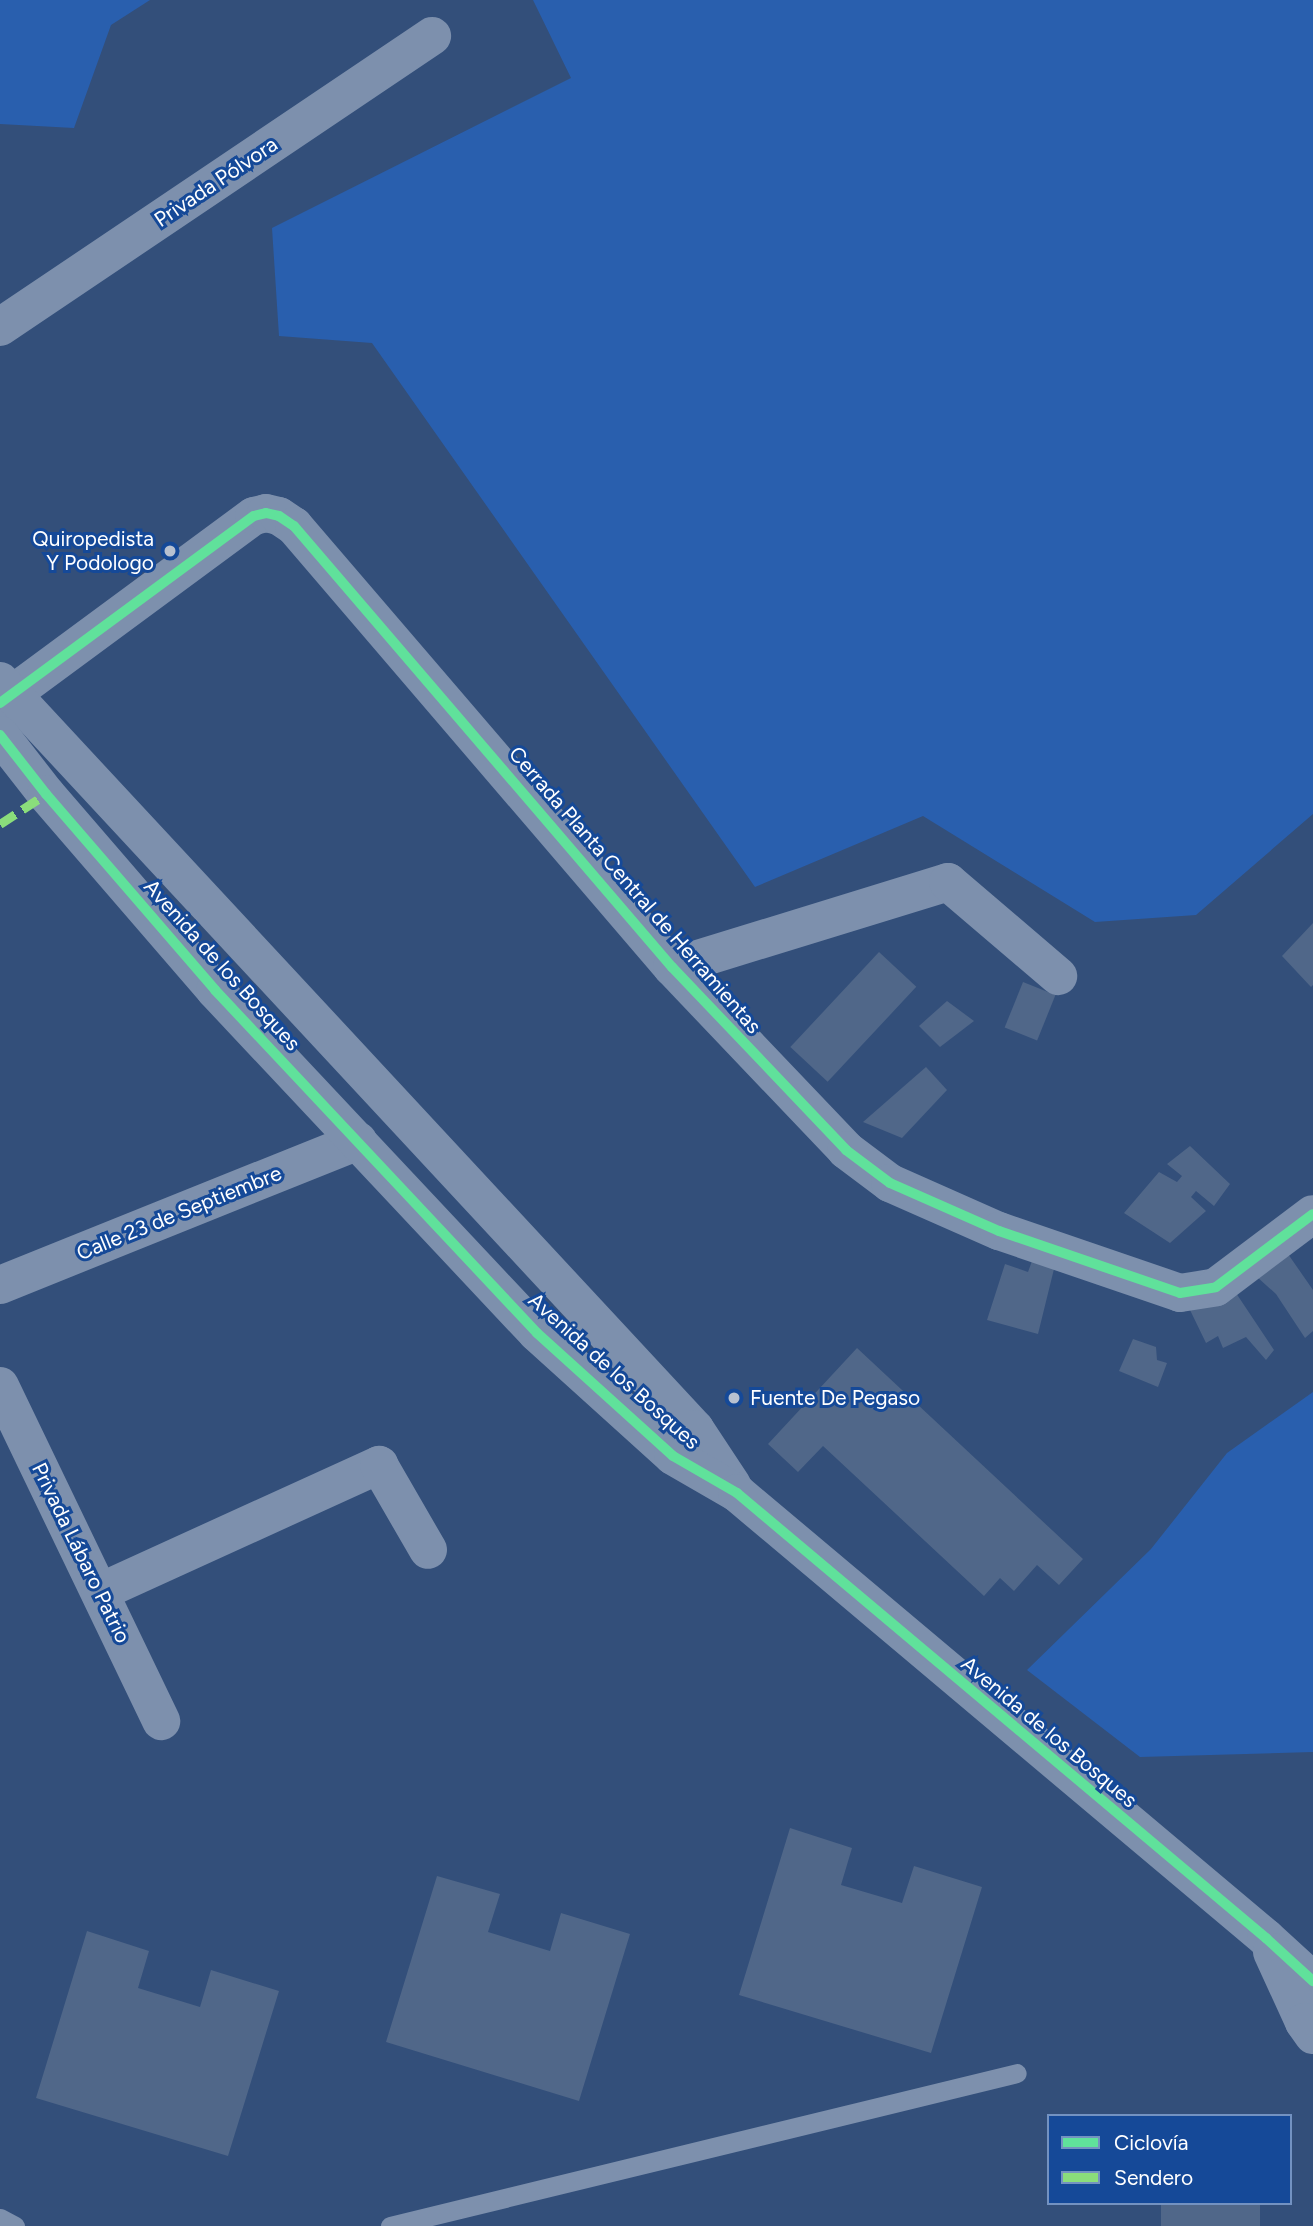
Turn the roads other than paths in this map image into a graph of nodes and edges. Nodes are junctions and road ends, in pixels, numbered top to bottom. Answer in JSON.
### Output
{"nodes":[{"id":1,"x":432,"y":36,"type":"dead end"},
{"id":2,"x":0,"y":327,"type":"edge"},
{"id":3,"x":4,"y":693,"type":"edge"},
{"id":4,"x":0,"y":735,"type":"edge"},
{"id":5,"x":672,"y":967,"type":"junction"},
{"id":6,"x":1058,"y":976,"type":"dead end"},
{"id":7,"x":358,"y":1141,"type":"junction"},
{"id":8,"x":1313,"y":1214,"type":"edge"},
{"id":9,"x":0,"y":1285,"type":"edge"},
{"id":10,"x":0,"y":1386,"type":"edge"},
{"id":11,"x":737,"y":1493,"type":"junction"},
{"id":12,"x":428,"y":1550,"type":"dead end"},
{"id":13,"x":100,"y":1592,"type":"junction"},
{"id":14,"x":161,"y":1721,"type":"dead end"},
{"id":15,"x":1266,"y":1938,"type":"junction"},
{"id":16,"x":1313,"y":1981,"type":"edge"},
{"id":17,"x":1313,"y":2035,"type":"edge"},
{"id":18,"x":1017,"y":2073,"type":"dead end"},
{"id":19,"x":0,"y":2218,"type":"edge"},
{"id":20,"x":15,"y":2226,"type":"edge"},
{"id":21,"x":390,"y":2226,"type":"edge"}],
"edges":[{"from":1,"to":2,"type":"street","name":"Privada Pólvora"},
{"from":3,"to":5,"type":"street","name":"Cerrada Planta Central de Herramientas"},
{"from":3,"to":11,"type":"street","name":"Avenida de los Bosques"},
{"from":4,"to":7,"type":"street","name":"Avenida de los Bosques"},
{"from":5,"to":6,"type":"street"},
{"from":5,"to":8,"type":"street","name":"Cerrada Planta Central de Herramientas"},
{"from":7,"to":9,"type":"street","name":"Calle 23 de Septiembre"},
{"from":7,"to":11,"type":"street","name":"Avenida de los Bosques"},
{"from":10,"to":13,"type":"street","name":"Privada Lábaro Patrio"},
{"from":11,"to":15,"type":"street","name":"Avenida de los Bosques"},
{"from":12,"to":13,"type":"street"},
{"from":13,"to":14,"type":"street","name":"Privada Lábaro Patrio"},
{"from":15,"to":16,"type":"street","name":"Avenida de los Bosques"},
{"from":15,"to":17,"type":"street","name":"Avenida de los Bosques"},
{"from":18,"to":21,"type":"lane"},
{"from":19,"to":20,"type":"lane"}]}
